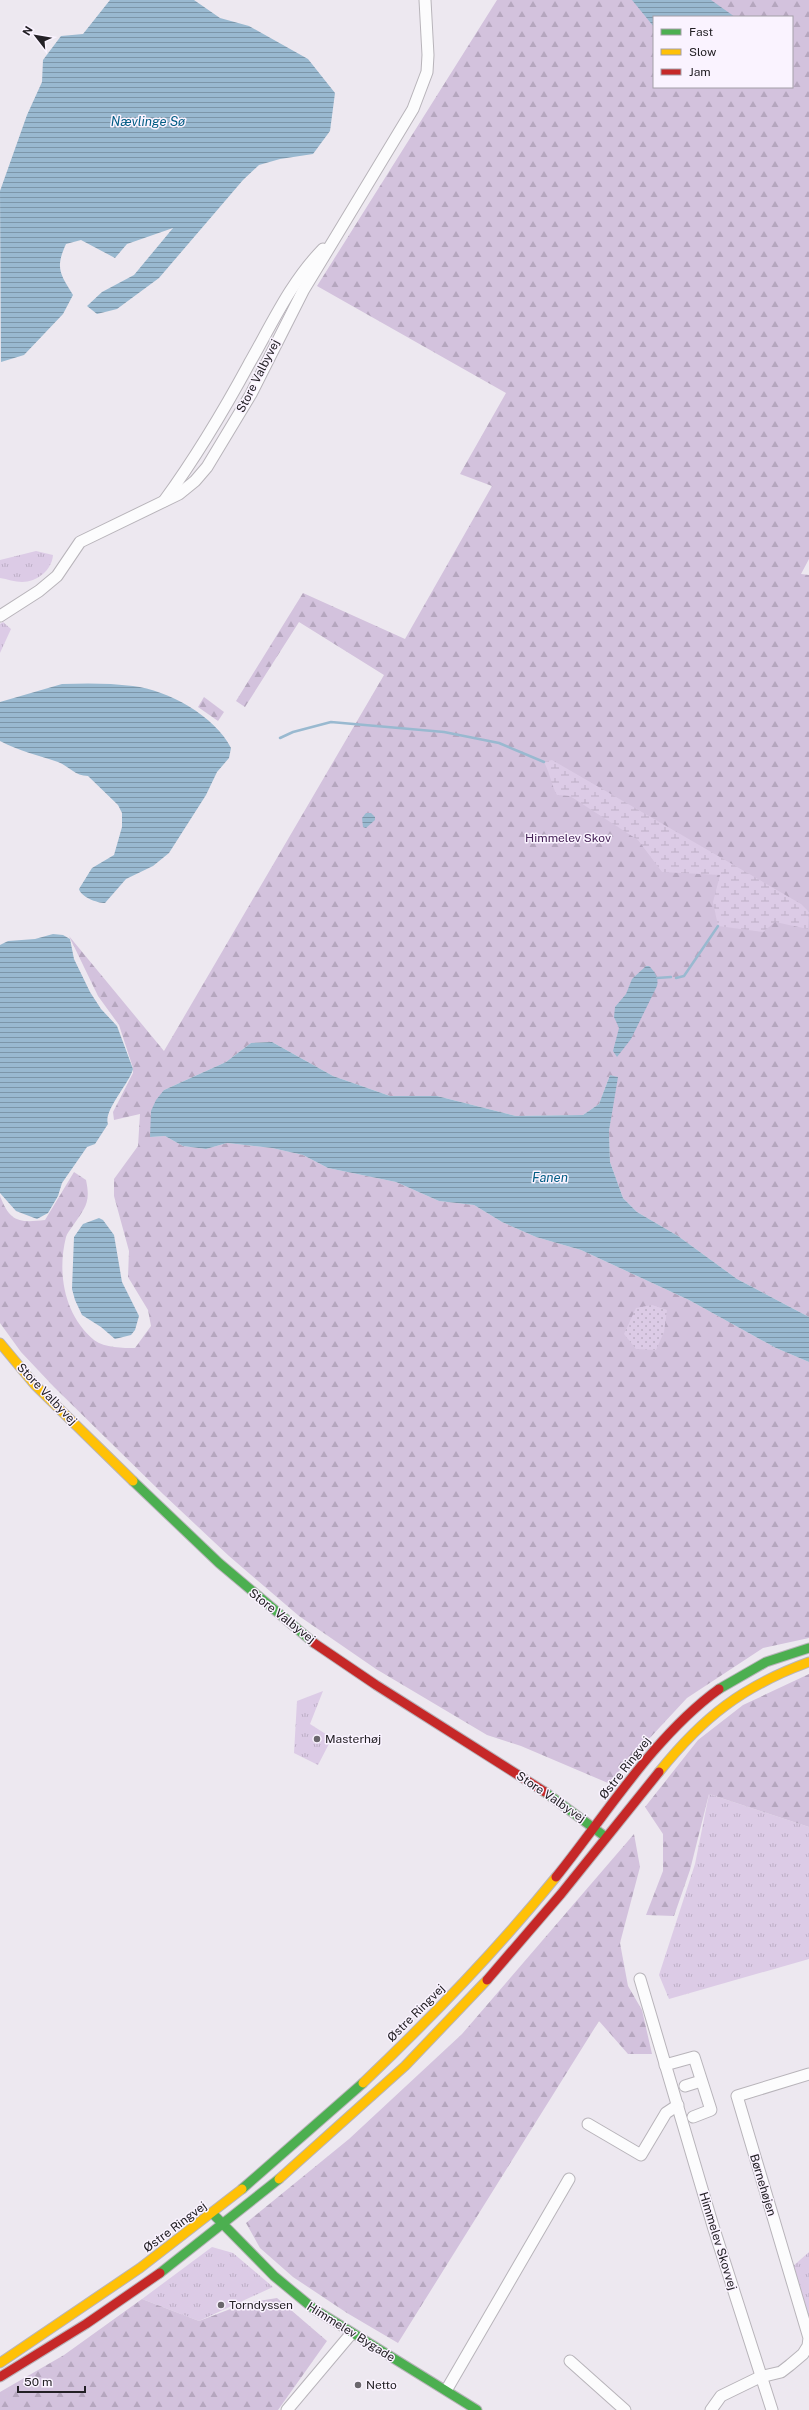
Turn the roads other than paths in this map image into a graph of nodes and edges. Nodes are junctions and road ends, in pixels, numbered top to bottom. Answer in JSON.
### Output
{"nodes":[{"id":1,"x":425,"y":0,"type":"edge"},
{"id":2,"x":338,"y":233,"type":"junction"},
{"id":3,"x":162,"y":503,"type":"junction"},
{"id":4,"x":0,"y":616,"type":"edge"},
{"id":5,"x":0,"y":1343,"type":"edge"},
{"id":6,"x":809,"y":1648,"type":"edge"},
{"id":7,"x":809,"y":1662,"type":"edge"},
{"id":8,"x":594,"y":1828,"type":"junction"},
{"id":9,"x":607,"y":1838,"type":"junction"},
{"id":10,"x":640,"y":1979,"type":"dead end"},
{"id":11,"x":665,"y":2065,"type":"junction"},
{"id":12,"x":809,"y":2074,"type":"edge"},
{"id":13,"x":701,"y":2081,"type":"junction"},
{"id":14,"x":685,"y":2086,"type":"dead end"},
{"id":15,"x":678,"y":2105,"type":"junction"},
{"id":16,"x":693,"y":2117,"type":"dead end"},
{"id":17,"x":588,"y":2124,"type":"dead end"},
{"id":18,"x":569,"y":2179,"type":"dead end"},
{"id":19,"x":212,"y":2213,"type":"junction"},
{"id":20,"x":223,"y":2225,"type":"junction"},
{"id":21,"x":351,"y":2334,"type":"junction"},
{"id":22,"x":808,"y":2347,"type":"edge"},
{"id":23,"x":570,"y":2361,"type":"dead end"},
{"id":24,"x":0,"y":2363,"type":"edge"},
{"id":25,"x":0,"y":2377,"type":"edge"},
{"id":26,"x":760,"y":2377,"type":"junction"},
{"id":27,"x":447,"y":2389,"type":"junction"},
{"id":28,"x":287,"y":2410,"type":"edge"},
{"id":29,"x":477,"y":2410,"type":"edge"},
{"id":30,"x":625,"y":2410,"type":"edge"},
{"id":31,"x":711,"y":2410,"type":"edge"},
{"id":32,"x":772,"y":2410,"type":"edge"}],
"edges":[{"from":1,"to":2,"type":"street","name":"Store Valbyvej"},
{"from":2,"to":3,"type":"street","name":"Store Valbyvej"},
{"from":2,"to":3,"type":"street","name":"Store Valbyvej"},
{"from":3,"to":4,"type":"street","name":"Store Valbyvej"},
{"from":5,"to":8,"type":"main road","name":"Store Valbyvej"},
{"from":6,"to":8,"type":"main road","name":"Østre Ringvej"},
{"from":7,"to":9,"type":"main road"},
{"from":8,"to":9,"type":"main road","name":"Store Valbyvej"},
{"from":8,"to":19,"type":"main road","name":"Østre Ringvej"},
{"from":9,"to":20,"type":"main road"},
{"from":10,"to":11,"type":"street","name":"Himmelev Skovvej"},
{"from":11,"to":13,"type":"street"},
{"from":11,"to":15,"type":"street","name":"Himmelev Skovvej"},
{"from":12,"to":22,"type":"street","name":"Børnehøjen"},
{"from":13,"to":14,"type":"street"},
{"from":13,"to":16,"type":"street"},
{"from":15,"to":17,"type":"street"},
{"from":15,"to":26,"type":"street","name":"Himmelev Skovvej"},
{"from":18,"to":27,"type":"street"},
{"from":19,"to":20,"type":"main road","name":"Himmelev Bygade"},
{"from":19,"to":24,"type":"main road","name":"Østre Ringvej"},
{"from":20,"to":21,"type":"main road","name":"Himmelev Bygade"},
{"from":20,"to":25,"type":"main road"},
{"from":21,"to":27,"type":"main road","name":"Himmelev Bygade"},
{"from":21,"to":28,"type":"street"},
{"from":22,"to":26,"type":"street","name":"Børnehøjen"},
{"from":23,"to":30,"type":"street"},
{"from":26,"to":31,"type":"street"},
{"from":26,"to":32,"type":"street","name":"Himmelev Skovvej"},
{"from":27,"to":29,"type":"main road","name":"Himmelev Bygade"}]}
